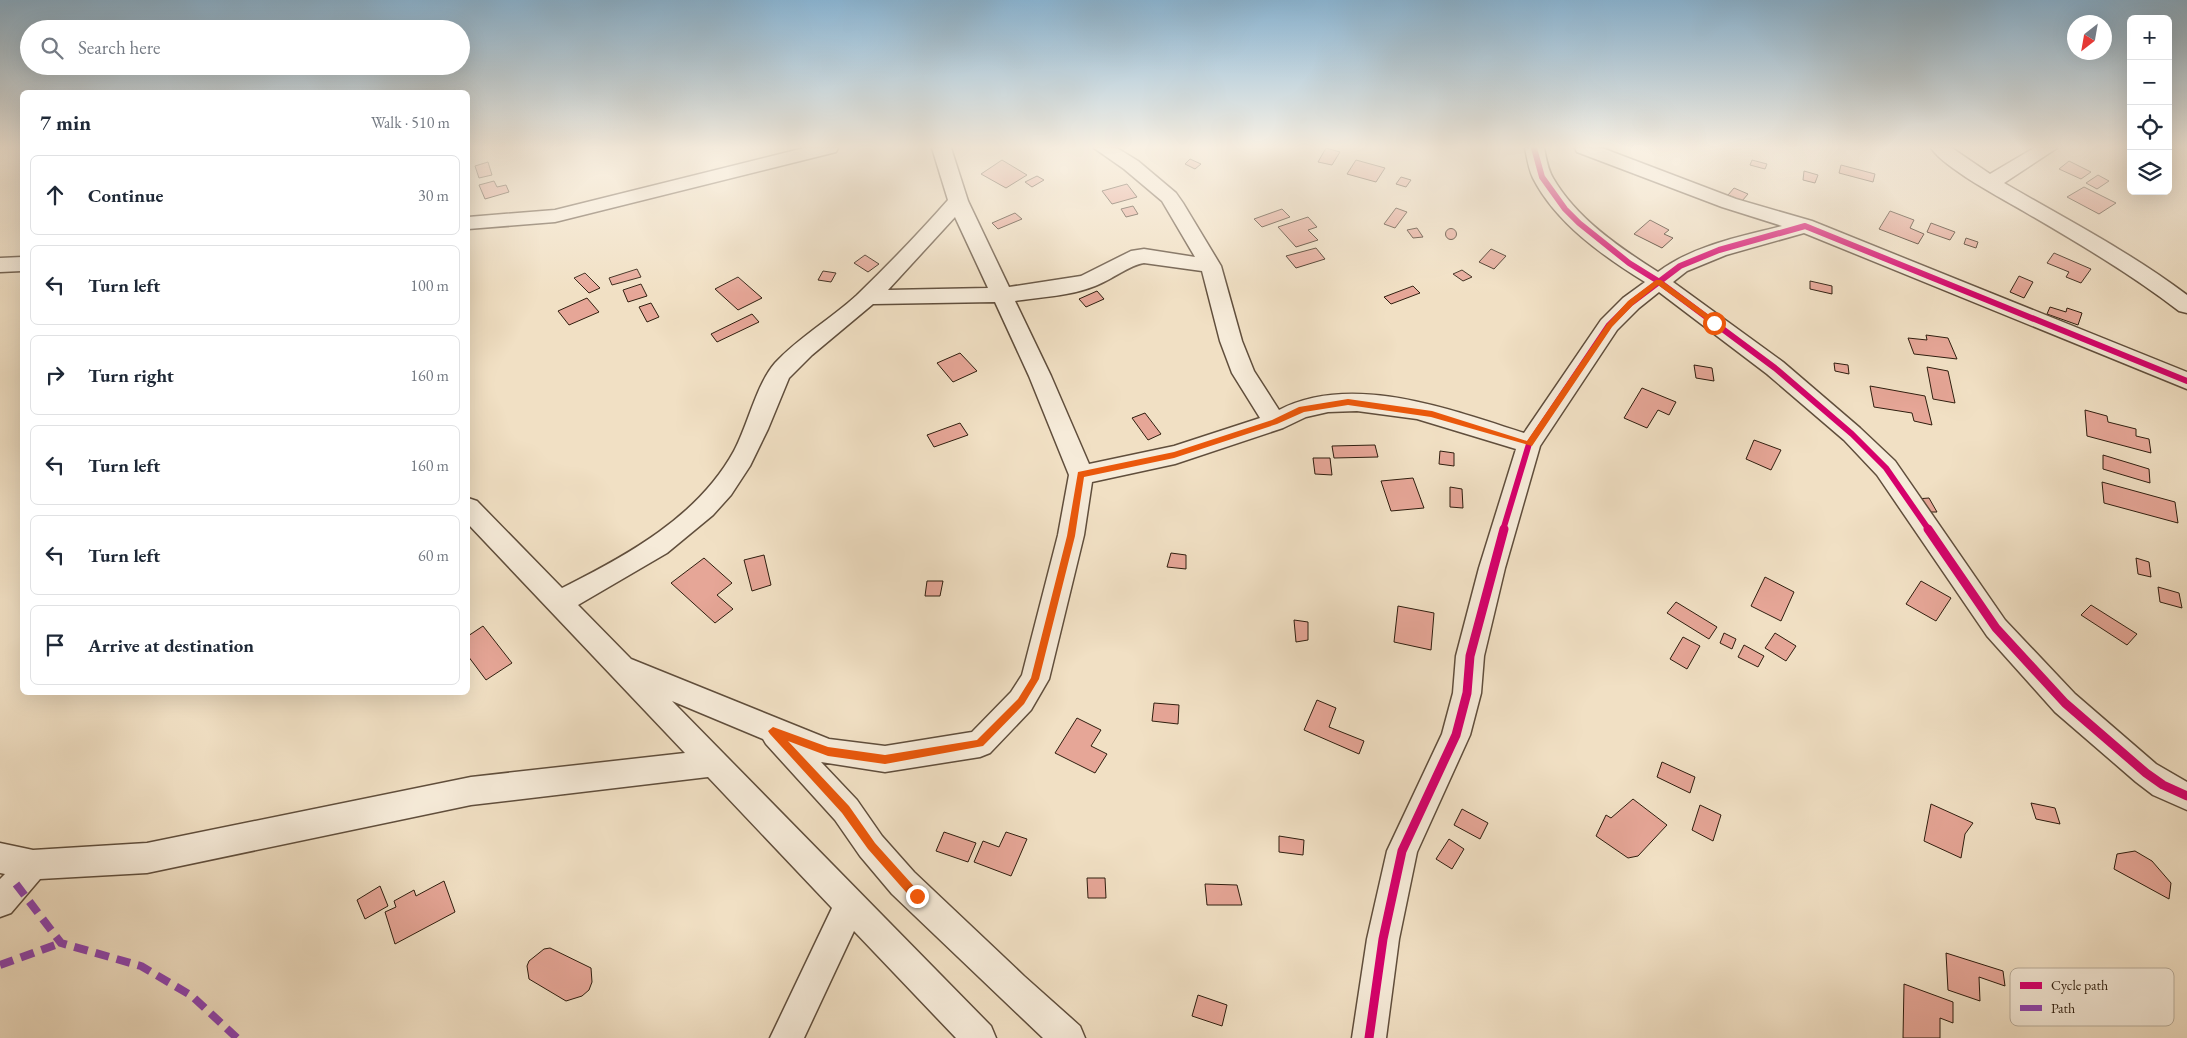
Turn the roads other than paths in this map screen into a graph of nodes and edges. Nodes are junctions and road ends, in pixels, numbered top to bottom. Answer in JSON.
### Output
{"nodes":[{"id":1,"x":634,"y":196,"type":"edge"},
{"id":2,"x":957,"y":196,"type":"edge"},
{"id":3,"x":1168,"y":196,"type":"edge"},
{"id":4,"x":1556,"y":196,"type":"edge"},
{"id":5,"x":1713,"y":196,"type":"edge"},
{"id":6,"x":2013,"y":196,"type":"edge"},
{"id":7,"x":958,"y":201,"type":"junction"},
{"id":8,"x":470,"y":223,"type":"edge"},
{"id":9,"x":1805,"y":226,"type":"junction"},
{"id":10,"x":20,"y":264,"type":"edge"},
{"id":11,"x":0,"y":265,"type":"edge"},
{"id":12,"x":1211,"y":266,"type":"junction"},
{"id":13,"x":1658,"y":281,"type":"junction"},
{"id":14,"x":1002,"y":295,"type":"junction"},
{"id":15,"x":867,"y":297,"type":"junction"},
{"id":16,"x":2187,"y":306,"type":"edge"},
{"id":17,"x":2182,"y":381,"type":"edge"},
{"id":18,"x":1275,"y":422,"type":"junction"},
{"id":19,"x":1529,"y":444,"type":"junction"},
{"id":20,"x":1081,"y":474,"type":"junction"},
{"id":21,"x":470,"y":510,"type":"edge"},
{"id":22,"x":559,"y":602,"type":"junction"},
{"id":23,"x":619,"y":666,"type":"junction"},
{"id":24,"x":773,"y":731,"type":"junction"},
{"id":25,"x":713,"y":762,"type":"junction"},
{"id":26,"x":2187,"y":796,"type":"edge"},
{"id":27,"x":0,"y":858,"type":"edge"},
{"id":28,"x":33,"y":865,"type":"junction"},
{"id":29,"x":0,"y":902,"type":"edge"},
{"id":30,"x":850,"y":904,"type":"junction"},
{"id":31,"x":786,"y":1038,"type":"edge"},
{"id":32,"x":979,"y":1038,"type":"edge"},
{"id":33,"x":1068,"y":1038,"type":"edge"},
{"id":34,"x":1369,"y":1038,"type":"edge"}],
"edges":[{"from":1,"to":8,"type":"street"},
{"from":2,"to":7,"type":"street"},
{"from":3,"to":12,"type":"street"},
{"from":4,"to":13,"type":"street"},
{"from":5,"to":9,"type":"street"},
{"from":6,"to":16,"type":"street"},
{"from":7,"to":14,"type":"street"},
{"from":7,"to":15,"type":"street"},
{"from":9,"to":13,"type":"street"},
{"from":9,"to":17,"type":"street"},
{"from":10,"to":11,"type":"street"},
{"from":12,"to":14,"type":"street"},
{"from":12,"to":18,"type":"street"},
{"from":13,"to":19,"type":"street"},
{"from":13,"to":26,"type":"street"},
{"from":14,"to":15,"type":"street"},
{"from":14,"to":20,"type":"street"},
{"from":15,"to":22,"type":"street"},
{"from":18,"to":19,"type":"street"},
{"from":18,"to":20,"type":"street"},
{"from":19,"to":34,"type":"street"},
{"from":20,"to":24,"type":"street"},
{"from":21,"to":22,"type":"street"},
{"from":22,"to":23,"type":"street"},
{"from":23,"to":24,"type":"street"},
{"from":23,"to":25,"type":"street"},
{"from":24,"to":33,"type":"street"},
{"from":25,"to":28,"type":"street"},
{"from":25,"to":30,"type":"street"},
{"from":27,"to":28,"type":"street"},
{"from":28,"to":29,"type":"street"},
{"from":30,"to":31,"type":"street"},
{"from":30,"to":32,"type":"street"}]}
